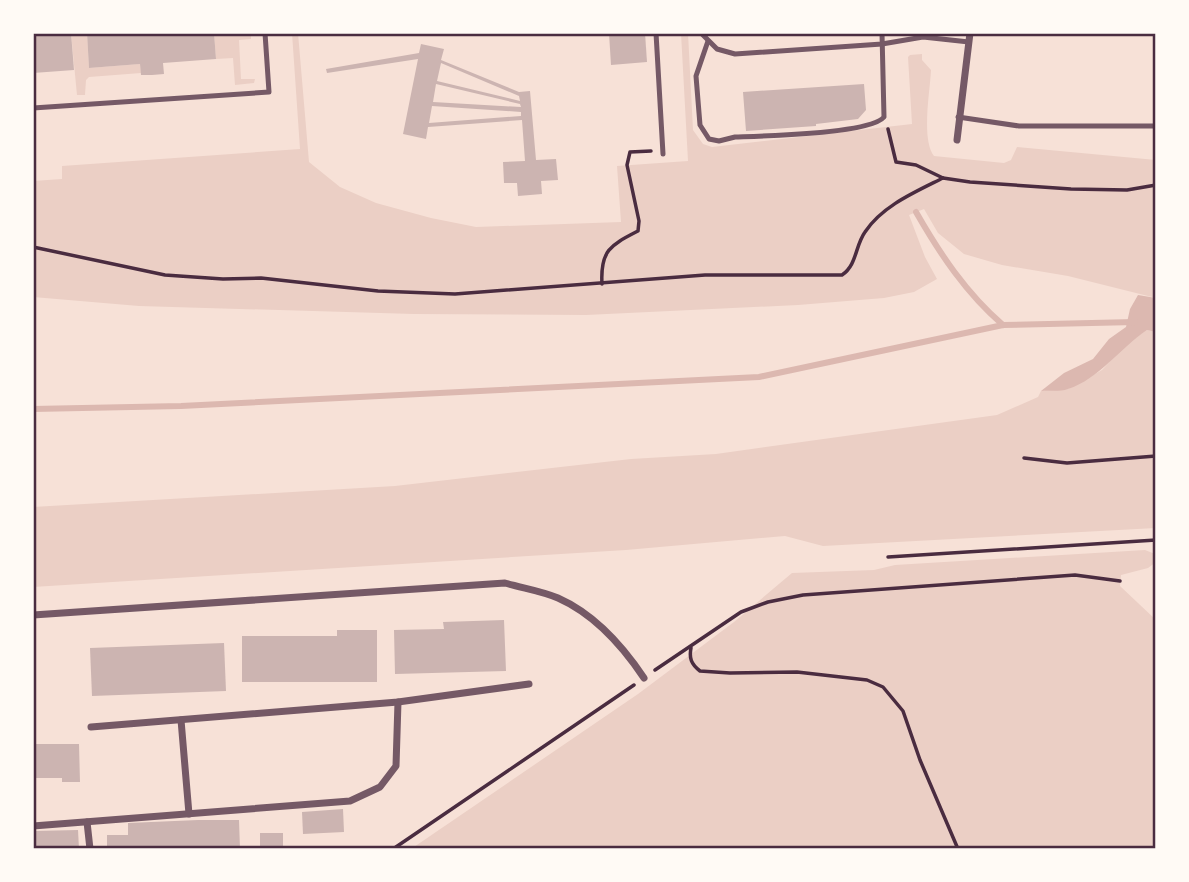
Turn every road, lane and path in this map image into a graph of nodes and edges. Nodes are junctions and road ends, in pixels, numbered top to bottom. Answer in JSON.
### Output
{"nodes":[{"id":1,"x":265,"y":33,"type":"edge"},
{"id":2,"x":656,"y":33,"type":"edge"},
{"id":3,"x":701,"y":33,"type":"edge"},
{"id":4,"x":882,"y":33,"type":"edge"},
{"id":5,"x":970,"y":38,"type":"edge"},
{"id":6,"x":708,"y":41,"type":"junction"},
{"id":7,"x":882,"y":44,"type":"junction"},
{"id":8,"x":33,"y":108,"type":"edge"},
{"id":9,"x":884,"y":117,"type":"junction"},
{"id":10,"x":958,"y":117,"type":"junction"},
{"id":11,"x":1156,"y":126,"type":"edge"},
{"id":12,"x":957,"y":140,"type":"dead end"},
{"id":13,"x":663,"y":152,"type":"joint"},
{"id":14,"x":943,"y":178,"type":"junction"},
{"id":15,"x":1156,"y":185,"type":"edge"},
{"id":16,"x":33,"y":247,"type":"edge"},
{"id":17,"x":602,"y":284,"type":"junction"},
{"id":18,"x":1156,"y":456,"type":"edge"},
{"id":19,"x":1024,"y":458,"type":"dead end"},
{"id":20,"x":1156,"y":540,"type":"edge"},
{"id":21,"x":888,"y":557,"type":"dead end"},
{"id":22,"x":1120,"y":581,"type":"dead end"},
{"id":23,"x":33,"y":615,"type":"edge"},
{"id":24,"x":691,"y":646,"type":"junction"},
{"id":25,"x":644,"y":678,"type":"junction"},
{"id":26,"x":529,"y":684,"type":"dead end"},
{"id":27,"x":398,"y":702,"type":"junction"},
{"id":28,"x":181,"y":720,"type":"junction"},
{"id":29,"x":91,"y":727,"type":"dead end"},
{"id":30,"x":190,"y":814,"type":"junction"},
{"id":31,"x":87,"y":822,"type":"junction"},
{"id":32,"x":33,"y":826,"type":"edge"},
{"id":33,"x":90,"y":849,"type":"edge"},
{"id":34,"x":393,"y":849,"type":"edge"},
{"id":35,"x":958,"y":849,"type":"edge"}],
"edges":[{"from":1,"to":8,"type":"lane"},
{"from":2,"to":13,"type":"lane"},
{"from":3,"to":6,"type":"lane"},
{"from":4,"to":7,"type":"lane"},
{"from":5,"to":7,"type":"lane"},
{"from":5,"to":10,"type":"street"},
{"from":6,"to":7,"type":"lane"},
{"from":6,"to":9,"type":"lane"},
{"from":7,"to":9,"type":"lane"},
{"from":9,"to":14,"type":"path"},
{"from":10,"to":11,"type":"lane"},
{"from":10,"to":12,"type":"street"},
{"from":13,"to":17,"type":"path"},
{"from":14,"to":15,"type":"path"},
{"from":14,"to":17,"type":"path"},
{"from":16,"to":17,"type":"path"},
{"from":18,"to":19,"type":"path"},
{"from":20,"to":21,"type":"path"},
{"from":22,"to":24,"type":"path"},
{"from":23,"to":25,"type":"street"},
{"from":24,"to":25,"type":"path"},
{"from":24,"to":35,"type":"path"},
{"from":25,"to":34,"type":"path"},
{"from":26,"to":27,"type":"street"},
{"from":27,"to":28,"type":"street"},
{"from":27,"to":30,"type":"street"},
{"from":28,"to":29,"type":"street"},
{"from":28,"to":30,"type":"street"},
{"from":30,"to":31,"type":"street"},
{"from":31,"to":32,"type":"street"},
{"from":31,"to":33,"type":"street"}]}
